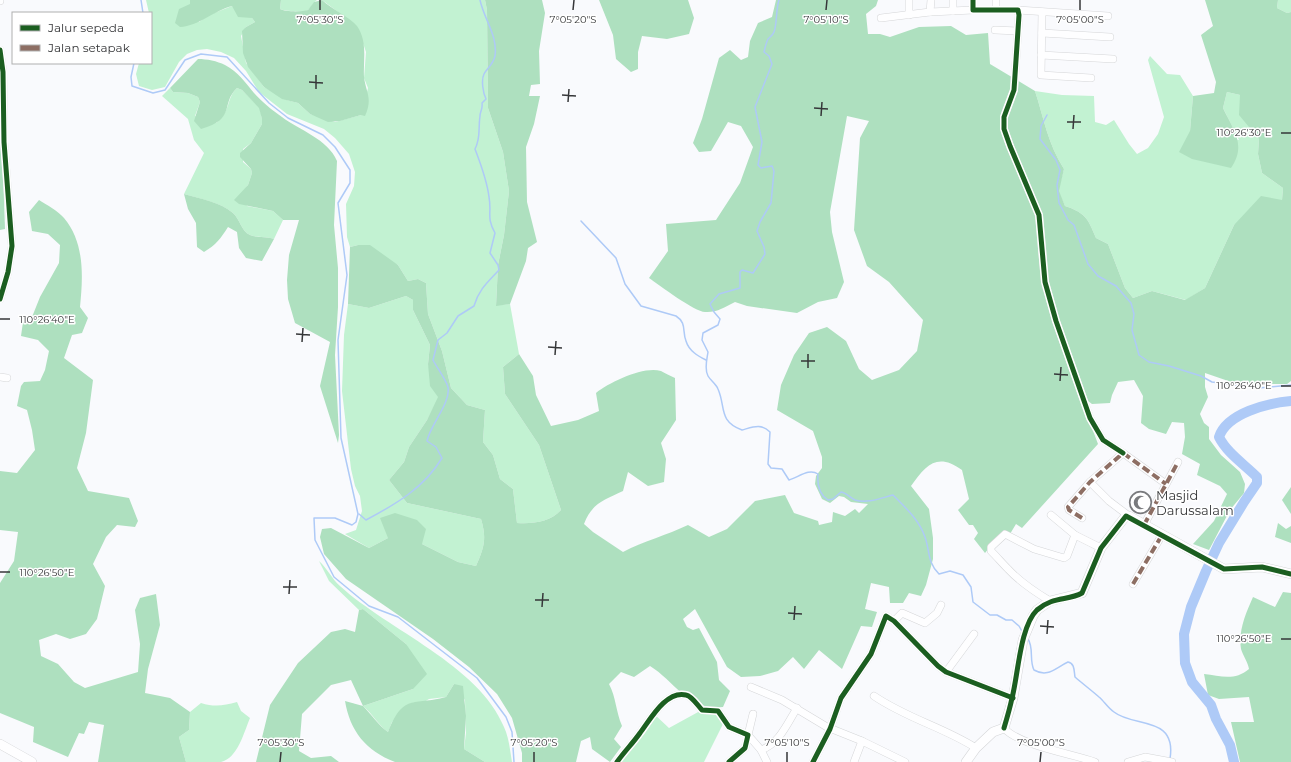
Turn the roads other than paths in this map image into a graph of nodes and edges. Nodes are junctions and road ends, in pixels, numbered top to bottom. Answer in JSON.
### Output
{"nodes":[{"id":1,"x":909,"y":0,"type":"edge"},
{"id":2,"x":931,"y":0,"type":"edge"},
{"id":3,"x":953,"y":0,"type":"edge"},
{"id":4,"x":973,"y":0,"type":"edge"},
{"id":5,"x":996,"y":0,"type":"edge"},
{"id":6,"x":973,"y":10,"type":"junction"},
{"id":7,"x":996,"y":10,"type":"junction"},
{"id":8,"x":1018,"y":10,"type":"junction"},
{"id":9,"x":953,"y":11,"type":"junction"},
{"id":10,"x":930,"y":12,"type":"junction"},
{"id":11,"x":1042,"y":12,"type":"junction"},
{"id":12,"x":909,"y":15,"type":"junction"},
{"id":13,"x":1108,"y":16,"type":"dead end"},
{"id":14,"x":881,"y":18,"type":"dead end"},
{"id":15,"x":995,"y":30,"type":"dead end"},
{"id":16,"x":1018,"y":31,"type":"junction"},
{"id":17,"x":1042,"y":33,"type":"junction"},
{"id":18,"x":1110,"y":37,"type":"dead end"},
{"id":19,"x":0,"y":50,"type":"edge"},
{"id":20,"x":1041,"y":54,"type":"junction"},
{"id":21,"x":1113,"y":59,"type":"dead end"},
{"id":22,"x":1091,"y":78,"type":"dead end"},
{"id":23,"x":4,"y":190,"type":"edge"},
{"id":24,"x":0,"y":299,"type":"edge"},
{"id":25,"x":1123,"y":453,"type":"junction"},
{"id":26,"x":1178,"y":462,"type":"dead end"},
{"id":27,"x":1090,"y":482,"type":"junction"},
{"id":28,"x":1166,"y":484,"type":"junction"},
{"id":29,"x":1051,"y":515,"type":"dead end"},
{"id":30,"x":1129,"y":516,"type":"junction"},
{"id":31,"x":1082,"y":518,"type":"dead end"},
{"id":32,"x":1144,"y":525,"type":"junction"},
{"id":33,"x":1075,"y":535,"type":"junction"},
{"id":34,"x":1162,"y":535,"type":"junction"},
{"id":35,"x":1101,"y":548,"type":"junction"},
{"id":36,"x":1291,"y":574,"type":"edge"},
{"id":37,"x":1133,"y":584,"type":"dead end"},
{"id":38,"x":1050,"y":601,"type":"junction"},
{"id":39,"x":941,"y":605,"type":"dead end"},
{"id":40,"x":894,"y":622,"type":"junction"},
{"id":41,"x":974,"y":634,"type":"dead end"},
{"id":42,"x":946,"y":672,"type":"junction"},
{"id":43,"x":750,"y":686,"type":"dead end"},
{"id":44,"x":874,"y":696,"type":"dead end"},
{"id":45,"x":1012,"y":698,"type":"junction"},
{"id":46,"x":797,"y":708,"type":"junction"},
{"id":47,"x":753,"y":714,"type":"dead end"},
{"id":48,"x":1004,"y":728,"type":"junction"},
{"id":49,"x":830,"y":729,"type":"junction"},
{"id":50,"x":748,"y":735,"type":"junction"},
{"id":51,"x":862,"y":741,"type":"junction"},
{"id":52,"x":0,"y":744,"type":"edge"},
{"id":53,"x":976,"y":748,"type":"junction"},
{"id":54,"x":761,"y":750,"type":"junction"},
{"id":55,"x":1169,"y":761,"type":"edge"},
{"id":56,"x":32,"y":762,"type":"edge"},
{"id":57,"x":616,"y":762,"type":"edge"},
{"id":58,"x":729,"y":762,"type":"edge"},
{"id":59,"x":767,"y":762,"type":"edge"},
{"id":60,"x":813,"y":762,"type":"edge"},
{"id":61,"x":854,"y":762,"type":"edge"},
{"id":62,"x":905,"y":762,"type":"edge"},
{"id":63,"x":966,"y":762,"type":"edge"},
{"id":64,"x":1095,"y":762,"type":"edge"},
{"id":65,"x":1128,"y":762,"type":"edge"}],
"edges":[{"from":1,"to":12,"type":"street"},
{"from":2,"to":10,"type":"street"},
{"from":3,"to":9,"type":"street"},
{"from":4,"to":6,"type":"street"},
{"from":5,"to":7,"type":"street"},
{"from":6,"to":7,"type":"street"},
{"from":6,"to":9,"type":"street"},
{"from":7,"to":8,"type":"street"},
{"from":8,"to":11,"type":"street"},
{"from":8,"to":16,"type":"street"},
{"from":9,"to":10,"type":"street"},
{"from":10,"to":12,"type":"street"},
{"from":11,"to":13,"type":"street"},
{"from":11,"to":17,"type":"street"},
{"from":12,"to":14,"type":"street"},
{"from":15,"to":16,"type":"street"},
{"from":16,"to":25,"type":"street"},
{"from":17,"to":18,"type":"street"},
{"from":17,"to":20,"type":"street"},
{"from":19,"to":23,"type":"street"},
{"from":20,"to":21,"type":"street"},
{"from":20,"to":22,"type":"street"},
{"from":23,"to":24,"type":"street"},
{"from":25,"to":27,"type":"street"},
{"from":25,"to":28,"type":"street"},
{"from":26,"to":28,"type":"street"},
{"from":27,"to":30,"type":"street"},
{"from":27,"to":31,"type":"street"},
{"from":28,"to":32,"type":"street"},
{"from":29,"to":33,"type":"street"},
{"from":30,"to":32,"type":"street"},
{"from":30,"to":35,"type":"street"},
{"from":32,"to":34,"type":"street"},
{"from":33,"to":35,"type":"street"},
{"from":33,"to":38,"type":"street"},
{"from":34,"to":36,"type":"street"},
{"from":34,"to":37,"type":"street"},
{"from":35,"to":38,"type":"street"},
{"from":38,"to":45,"type":"street"},
{"from":39,"to":40,"type":"street"},
{"from":40,"to":42,"type":"street"},
{"from":40,"to":49,"type":"street"},
{"from":41,"to":42,"type":"street"},
{"from":42,"to":45,"type":"street"},
{"from":43,"to":46,"type":"street"},
{"from":44,"to":53,"type":"street"},
{"from":45,"to":48,"type":"street"},
{"from":46,"to":49,"type":"street"},
{"from":46,"to":54,"type":"street"},
{"from":47,"to":50,"type":"street"},
{"from":48,"to":53,"type":"street"},
{"from":48,"to":64,"type":"street"},
{"from":49,"to":51,"type":"street"},
{"from":49,"to":60,"type":"street"},
{"from":50,"to":54,"type":"street"},
{"from":50,"to":57,"type":"street"},
{"from":50,"to":58,"type":"street"},
{"from":51,"to":61,"type":"street"},
{"from":51,"to":62,"type":"street"},
{"from":52,"to":56,"type":"street"},
{"from":53,"to":63,"type":"street"},
{"from":54,"to":59,"type":"street"},
{"from":55,"to":65,"type":"street"}]}
